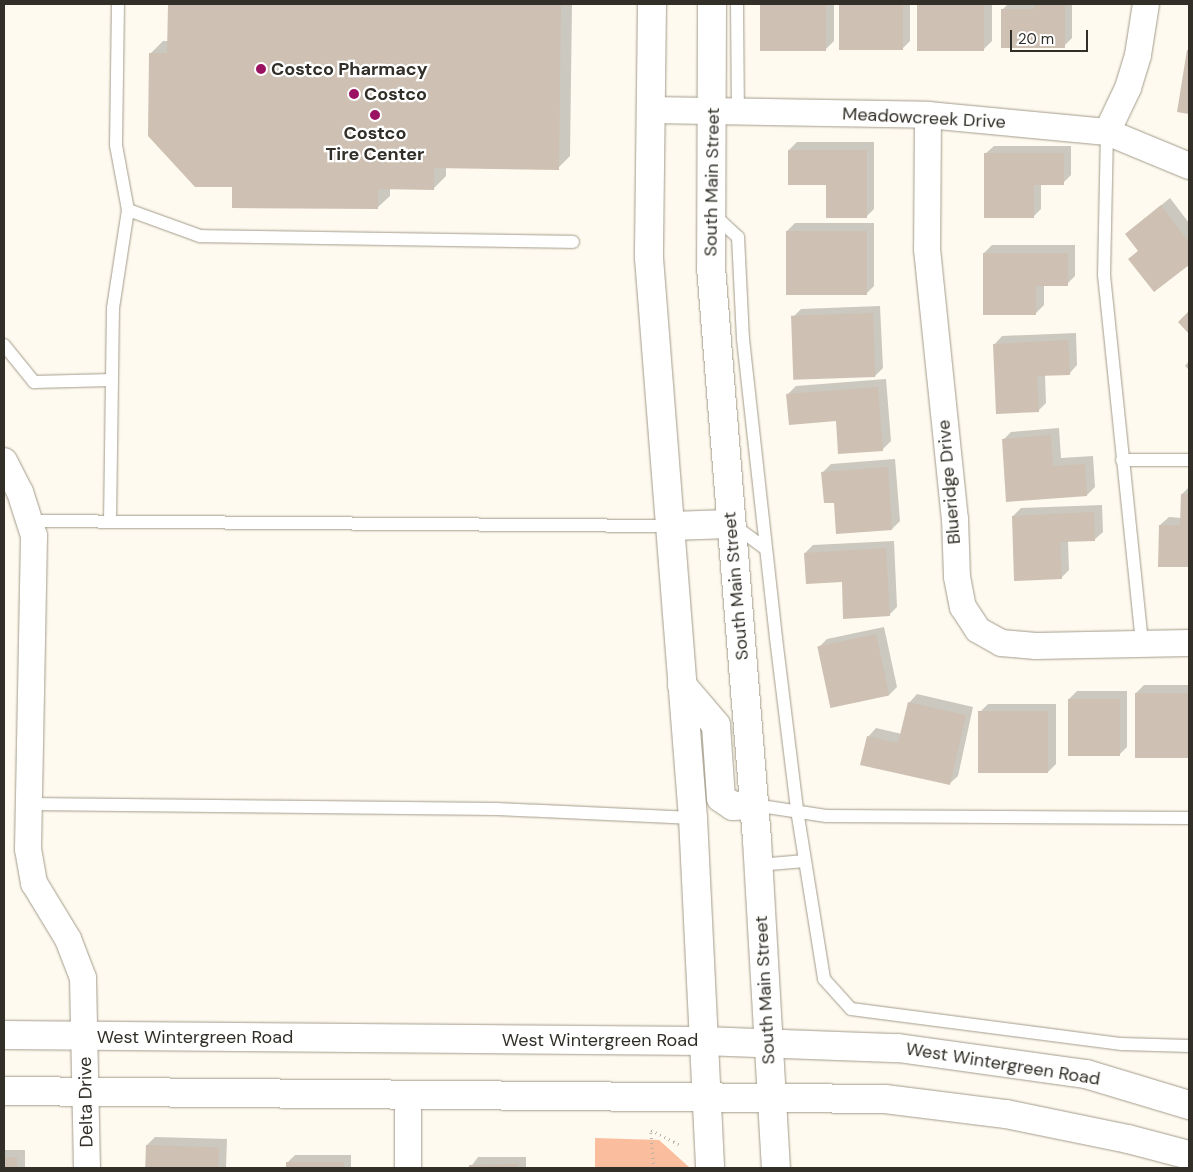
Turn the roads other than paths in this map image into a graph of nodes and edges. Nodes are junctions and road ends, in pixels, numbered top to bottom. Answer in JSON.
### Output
{"nodes":[{"id":1,"x":118,"y":4,"type":"edge"},
{"id":2,"x":652,"y":4,"type":"edge"},
{"id":3,"x":712,"y":4,"type":"edge"},
{"id":4,"x":737,"y":4,"type":"edge"},
{"id":5,"x":1146,"y":4,"type":"edge"},
{"id":6,"x":651,"y":110,"type":"junction"},
{"id":7,"x":726,"y":111,"type":"junction"},
{"id":8,"x":928,"y":115,"type":"junction"},
{"id":9,"x":1107,"y":132,"type":"junction"},
{"id":10,"x":1189,"y":166,"type":"edge"},
{"id":11,"x":128,"y":210,"type":"junction"},
{"id":12,"x":712,"y":212,"type":"junction"},
{"id":13,"x":574,"y":242,"type":"dead end"},
{"id":14,"x":4,"y":345,"type":"edge"},
{"id":15,"x":112,"y":380,"type":"junction"},
{"id":16,"x":1122,"y":460,"type":"junction"},
{"id":17,"x":1189,"y":460,"type":"edge"},
{"id":18,"x":4,"y":462,"type":"edge"},
{"id":19,"x":32,"y":522,"type":"junction"},
{"id":20,"x":110,"y":522,"type":"junction"},
{"id":21,"x":731,"y":524,"type":"junction"},
{"id":22,"x":670,"y":526,"type":"junction"},
{"id":23,"x":766,"y":549,"type":"junction"},
{"id":24,"x":1189,"y":643,"type":"edge"},
{"id":25,"x":1142,"y":644,"type":"junction"},
{"id":26,"x":682,"y":685,"type":"junction"},
{"id":27,"x":29,"y":804,"type":"junction"},
{"id":28,"x":754,"y":805,"type":"junction"},
{"id":29,"x":797,"y":810,"type":"junction"},
{"id":30,"x":692,"y":818,"type":"junction"},
{"id":31,"x":1189,"y":818,"type":"edge"},
{"id":32,"x":805,"y":861,"type":"junction"},
{"id":33,"x":758,"y":865,"type":"junction"},
{"id":34,"x":4,"y":1035,"type":"edge"},
{"id":35,"x":84,"y":1036,"type":"junction"},
{"id":36,"x":703,"y":1041,"type":"junction"},
{"id":37,"x":767,"y":1044,"type":"junction"},
{"id":38,"x":1189,"y":1046,"type":"edge"},
{"id":39,"x":4,"y":1091,"type":"edge"},
{"id":40,"x":87,"y":1092,"type":"junction"},
{"id":41,"x":408,"y":1095,"type":"junction"},
{"id":42,"x":706,"y":1097,"type":"junction"},
{"id":43,"x":771,"y":1099,"type":"junction"},
{"id":44,"x":1189,"y":1105,"type":"edge"},
{"id":45,"x":1189,"y":1155,"type":"edge"},
{"id":46,"x":87,"y":1168,"type":"edge"},
{"id":47,"x":408,"y":1168,"type":"edge"},
{"id":48,"x":710,"y":1168,"type":"edge"},
{"id":49,"x":776,"y":1168,"type":"edge"}],
"edges":[{"from":1,"to":11,"type":"lane"},
{"from":2,"to":6,"type":"street"},
{"from":3,"to":7,"type":"street","name":"South Main Street"},
{"from":4,"to":7,"type":"lane"},
{"from":5,"to":9,"type":"street"},
{"from":6,"to":7,"type":"street","name":"Meadowcreek Drive"},
{"from":6,"to":22,"type":"street"},
{"from":7,"to":8,"type":"street","name":"Meadowcreek Drive"},
{"from":7,"to":12,"type":"street","name":"South Main Street"},
{"from":8,"to":9,"type":"street","name":"Meadowcreek Drive"},
{"from":8,"to":25,"type":"street","name":"Blueridge Drive"},
{"from":9,"to":10,"type":"street","name":"Meadowcreek Drive"},
{"from":9,"to":16,"type":"lane"},
{"from":11,"to":13,"type":"lane"},
{"from":11,"to":15,"type":"lane"},
{"from":12,"to":21,"type":"street","name":"South Main Street"},
{"from":12,"to":23,"type":"lane"},
{"from":14,"to":15,"type":"lane"},
{"from":15,"to":20,"type":"lane"},
{"from":16,"to":17,"type":"lane"},
{"from":16,"to":25,"type":"lane"},
{"from":18,"to":19,"type":"street"},
{"from":19,"to":20,"type":"lane"},
{"from":19,"to":27,"type":"street","name":"Delta Drive"},
{"from":20,"to":22,"type":"lane"},
{"from":21,"to":22,"type":"street"},
{"from":21,"to":23,"type":"lane"},
{"from":21,"to":28,"type":"street","name":"South Main Street"},
{"from":22,"to":26,"type":"street"},
{"from":23,"to":29,"type":"lane"},
{"from":24,"to":25,"type":"street","name":"Blueridge Drive"},
{"from":26,"to":28,"type":"street"},
{"from":26,"to":30,"type":"street"},
{"from":27,"to":30,"type":"lane"},
{"from":27,"to":35,"type":"street","name":"Delta Drive"},
{"from":28,"to":29,"type":"lane"},
{"from":28,"to":33,"type":"street","name":"South Main Street"},
{"from":29,"to":31,"type":"lane"},
{"from":29,"to":32,"type":"lane"},
{"from":30,"to":36,"type":"street"},
{"from":32,"to":33,"type":"lane"},
{"from":32,"to":38,"type":"lane"},
{"from":33,"to":37,"type":"street","name":"South Main Street"},
{"from":34,"to":35,"type":"street","name":"West Wintergreen Road"},
{"from":35,"to":36,"type":"street","name":"West Wintergreen Road"},
{"from":35,"to":40,"type":"street","name":"Delta Drive"},
{"from":36,"to":37,"type":"street","name":"West Wintergreen Road"},
{"from":36,"to":42,"type":"street"},
{"from":37,"to":43,"type":"street","name":"South Main Street"},
{"from":37,"to":44,"type":"street","name":"West Wintergreen Road"},
{"from":39,"to":40,"type":"street"},
{"from":40,"to":41,"type":"street"},
{"from":40,"to":46,"type":"street","name":"Delta Drive"},
{"from":41,"to":42,"type":"street"},
{"from":41,"to":47,"type":"street"},
{"from":42,"to":43,"type":"street"},
{"from":42,"to":48,"type":"street"},
{"from":43,"to":45,"type":"street"},
{"from":43,"to":49,"type":"street","name":"South Main Street"}]}
